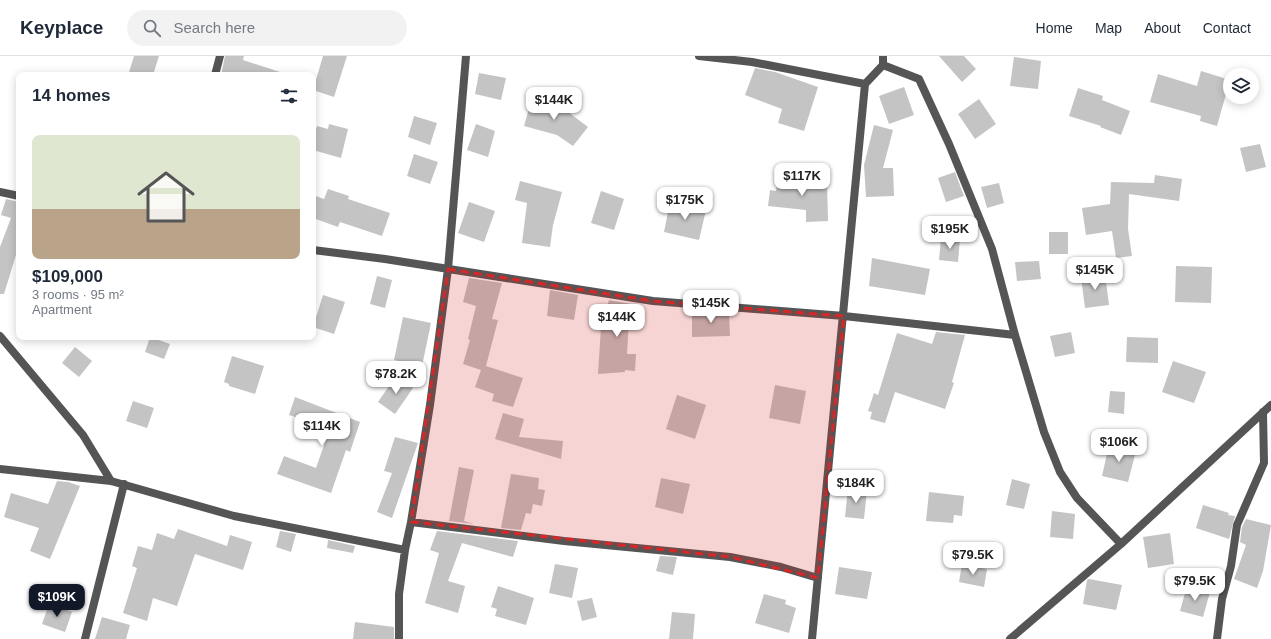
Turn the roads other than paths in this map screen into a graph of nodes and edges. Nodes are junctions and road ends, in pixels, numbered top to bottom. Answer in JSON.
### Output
{"nodes":[{"id":1,"x":220,"y":56,"type":"edge"},
{"id":2,"x":466,"y":56,"type":"edge"},
{"id":3,"x":699,"y":56,"type":"edge"},
{"id":4,"x":883,"y":56,"type":"edge"},
{"id":5,"x":883,"y":65,"type":"junction"},
{"id":6,"x":216,"y":72,"type":"edge"},
{"id":7,"x":865,"y":84,"type":"junction"},
{"id":8,"x":0,"y":192,"type":"edge"},
{"id":9,"x":16,"y":195,"type":"edge"},
{"id":10,"x":316,"y":250,"type":"edge"},
{"id":11,"x":448,"y":269,"type":"junction"},
{"id":12,"x":844,"y":316,"type":"junction"},
{"id":13,"x":1015,"y":335,"type":"junction"},
{"id":14,"x":0,"y":336,"type":"edge"},
{"id":15,"x":1271,"y":405,"type":"edge"},
{"id":16,"x":1263,"y":412,"type":"junction"},
{"id":17,"x":0,"y":469,"type":"edge"},
{"id":18,"x":110,"y":481,"type":"junction"},
{"id":19,"x":124,"y":484,"type":"junction"},
{"id":20,"x":411,"y":522,"type":"junction"},
{"id":21,"x":1121,"y":544,"type":"junction"},
{"id":22,"x":405,"y":550,"type":"junction"},
{"id":23,"x":818,"y":578,"type":"junction"},
{"id":24,"x":85,"y":639,"type":"edge"},
{"id":25,"x":399,"y":639,"type":"edge"},
{"id":26,"x":812,"y":639,"type":"edge"},
{"id":27,"x":1010,"y":639,"type":"edge"},
{"id":28,"x":1217,"y":639,"type":"edge"}],
"edges":[{"from":1,"to":6,"type":"street"},
{"from":2,"to":11,"type":"street"},
{"from":3,"to":7,"type":"street"},
{"from":4,"to":5,"type":"street"},
{"from":5,"to":7,"type":"street"},
{"from":5,"to":13,"type":"street"},
{"from":7,"to":12,"type":"street"},
{"from":8,"to":9,"type":"street"},
{"from":10,"to":11,"type":"street"},
{"from":11,"to":12,"type":"street"},
{"from":11,"to":20,"type":"street"},
{"from":12,"to":13,"type":"street"},
{"from":12,"to":23,"type":"street"},
{"from":13,"to":21,"type":"street"},
{"from":14,"to":18,"type":"street"},
{"from":15,"to":16,"type":"street"},
{"from":16,"to":21,"type":"street"},
{"from":16,"to":28,"type":"street"},
{"from":17,"to":18,"type":"street"},
{"from":18,"to":19,"type":"street"},
{"from":19,"to":22,"type":"street"},
{"from":19,"to":24,"type":"street"},
{"from":20,"to":22,"type":"street"},
{"from":20,"to":23,"type":"street"},
{"from":21,"to":27,"type":"street"},
{"from":22,"to":25,"type":"street"},
{"from":23,"to":26,"type":"street"}]}
